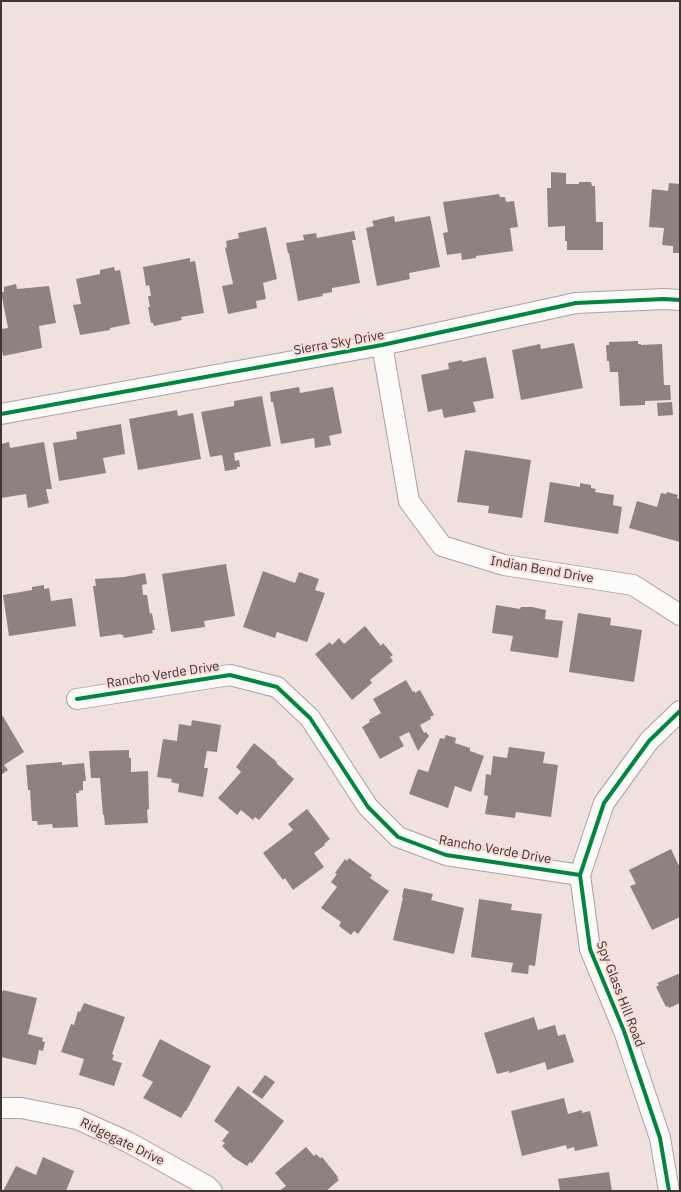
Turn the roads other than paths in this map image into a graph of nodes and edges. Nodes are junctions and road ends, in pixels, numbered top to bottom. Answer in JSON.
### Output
{"nodes":[{"id":1,"x":680,"y":300,"type":"edge"},
{"id":2,"x":382,"y":345,"type":"junction"},
{"id":3,"x":1,"y":414,"type":"edge"},
{"id":4,"x":680,"y":615,"type":"edge"},
{"id":5,"x":77,"y":698,"type":"dead end"},
{"id":6,"x":680,"y":711,"type":"edge"},
{"id":7,"x":580,"y":875,"type":"junction"},
{"id":8,"x":1,"y":1108,"type":"edge"},
{"id":9,"x":212,"y":1191,"type":"edge"},
{"id":10,"x":670,"y":1191,"type":"edge"}],
"edges":[{"from":1,"to":2,"type":"street","name":"Sierra Sky Drive"},
{"from":2,"to":3,"type":"street","name":"Sierra Sky Drive"},
{"from":2,"to":4,"type":"street","name":"Indian Bend Drive"},
{"from":5,"to":7,"type":"street","name":"Rancho Verde Drive"},
{"from":6,"to":7,"type":"street","name":"Spy Glass Hill Road"},
{"from":7,"to":10,"type":"street","name":"Spy Glass Hill Road"},
{"from":8,"to":9,"type":"street","name":"Ridgegate Drive"}]}
